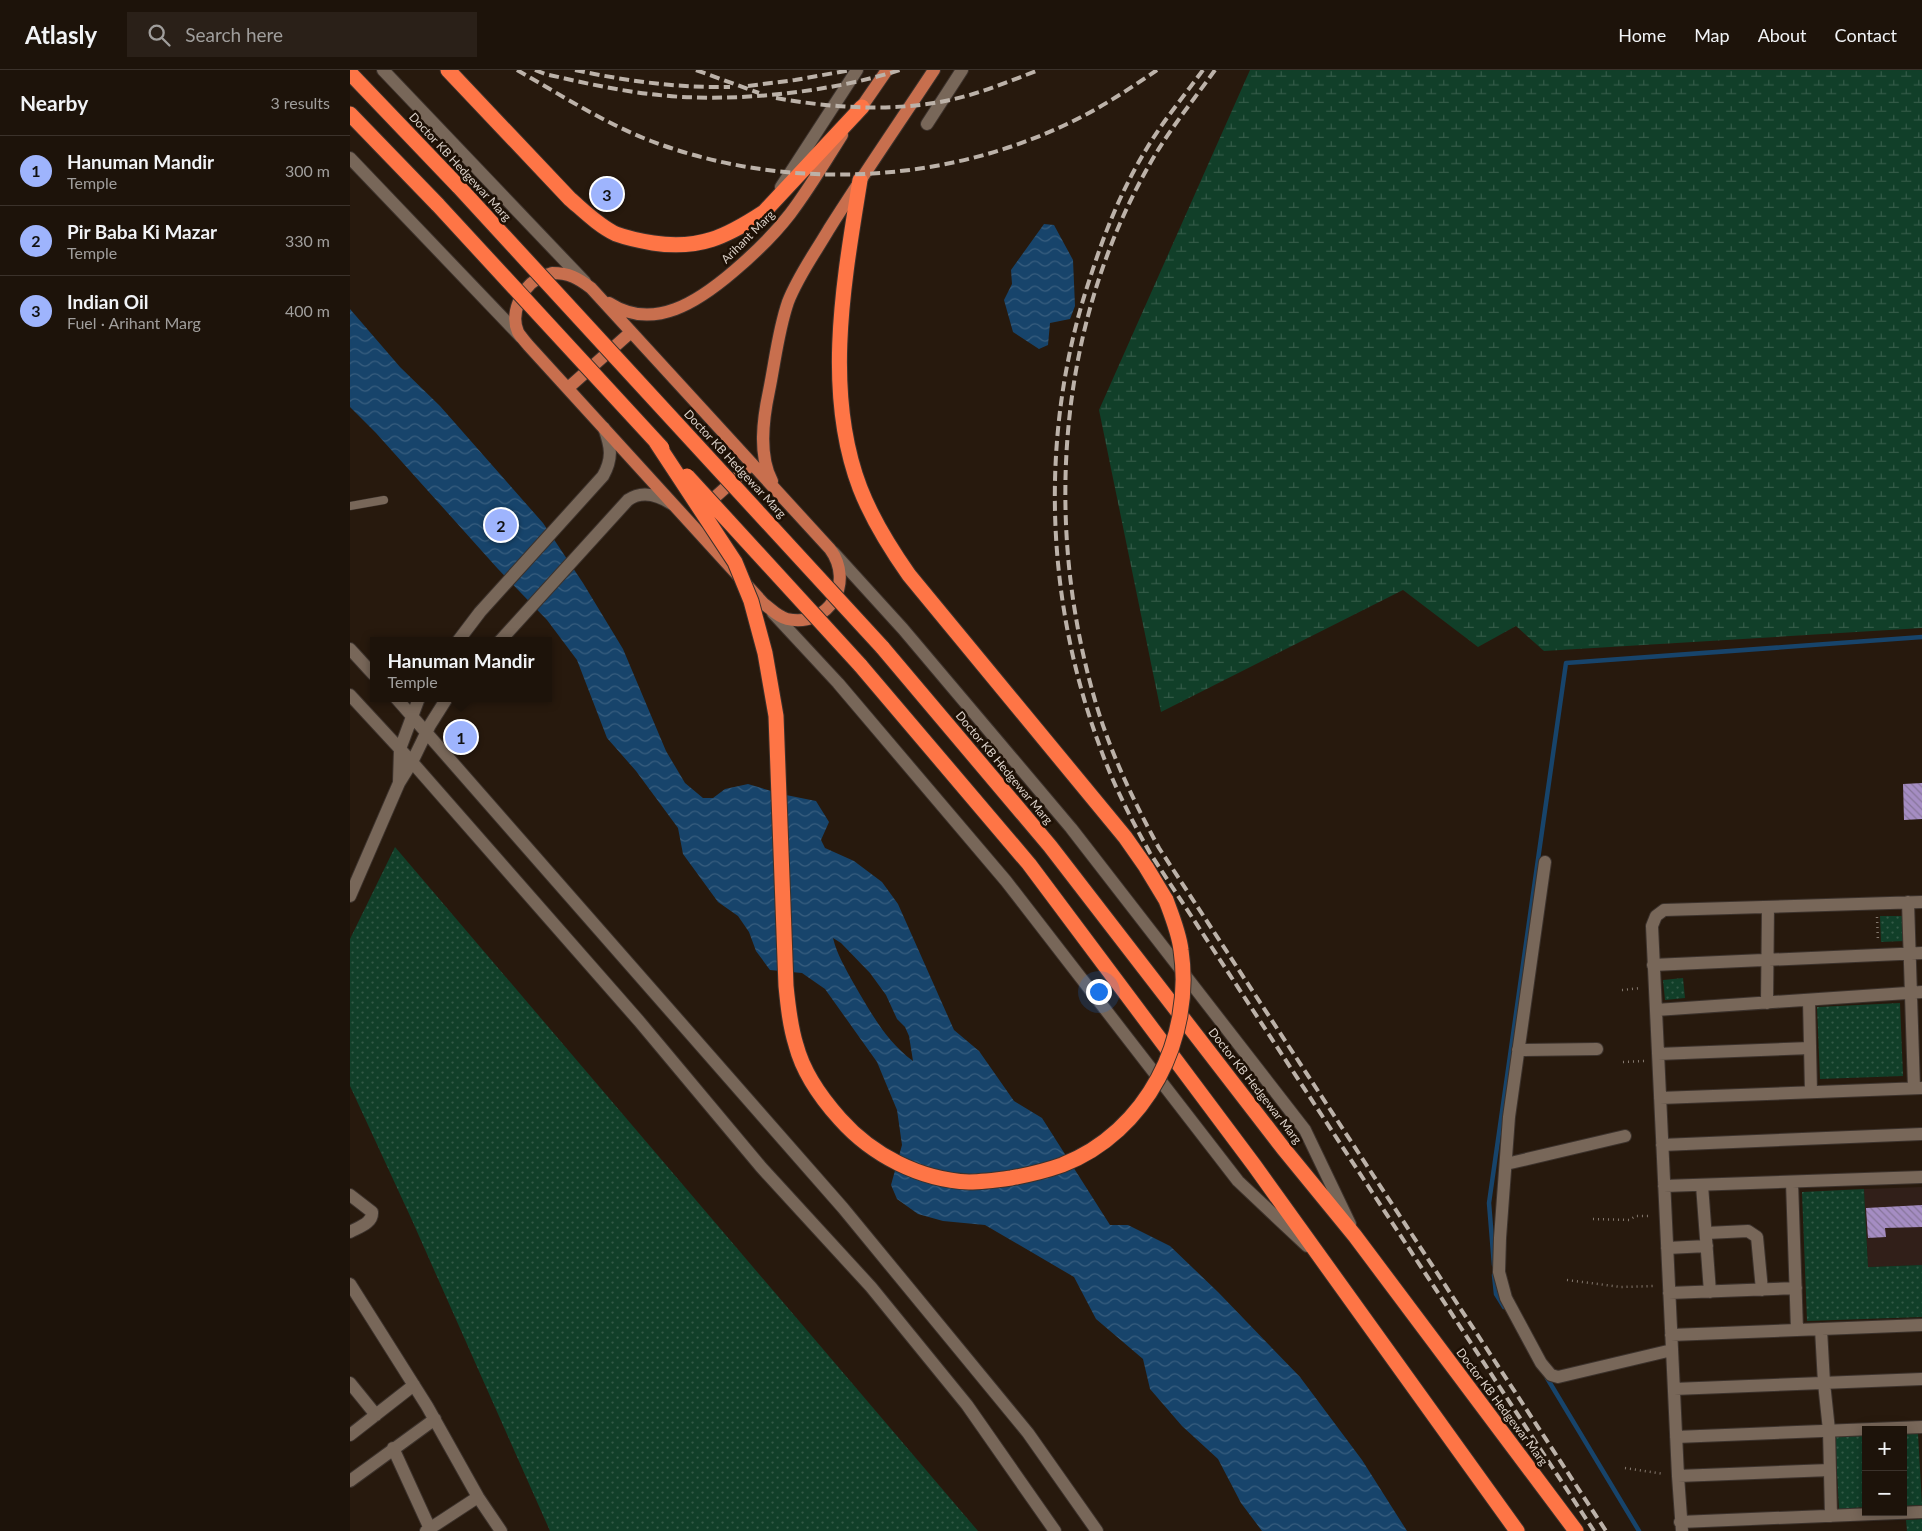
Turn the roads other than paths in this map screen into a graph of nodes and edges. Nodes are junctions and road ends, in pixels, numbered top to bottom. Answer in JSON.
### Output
{"nodes":[{"id":1,"x":383,"y":70,"type":"edge"},
{"id":2,"x":448,"y":70,"type":"edge"},
{"id":3,"x":857,"y":70,"type":"edge"},
{"id":4,"x":887,"y":70,"type":"edge"},
{"id":5,"x":934,"y":70,"type":"edge"},
{"id":6,"x":962,"y":70,"type":"edge"},
{"id":7,"x":350,"y":73,"type":"edge"},
{"id":8,"x":862,"y":107,"type":"junction"},
{"id":9,"x":350,"y":114,"type":"edge"},
{"id":10,"x":927,"y":124,"type":"dead end"},
{"id":11,"x":350,"y":158,"type":"edge"},
{"id":12,"x":860,"y":180,"type":"junction"},
{"id":13,"x":764,"y":212,"type":"junction"},
{"id":14,"x":594,"y":291,"type":"junction"},
{"id":15,"x":631,"y":332,"type":"junction"},
{"id":16,"x":528,"y":345,"type":"junction"},
{"id":17,"x":568,"y":388,"type":"junction"},
{"id":18,"x":604,"y":427,"type":"junction"},
{"id":19,"x":656,"y":442,"type":"junction"},
{"id":20,"x":752,"y":464,"type":"junction"},
{"id":21,"x":782,"y":496,"type":"junction"},
{"id":22,"x":384,"y":500,"type":"dead end"},
{"id":23,"x":350,"y":506,"type":"edge"},
{"id":24,"x":677,"y":508,"type":"junction"},
{"id":25,"x":689,"y":520,"type":"junction"},
{"id":26,"x":830,"y":549,"type":"junction"},
{"id":27,"x":764,"y":604,"type":"junction"},
{"id":28,"x":461,"y":637,"type":"edge"},
{"id":29,"x":504,"y":637,"type":"edge"},
{"id":30,"x":350,"y":649,"type":"edge"},
{"id":31,"x":370,"y":670,"type":"edge"},
{"id":32,"x":350,"y":696,"type":"edge"},
{"id":33,"x":400,"y":702,"type":"edge"},
{"id":34,"x":418,"y":702,"type":"edge"},
{"id":35,"x":444,"y":702,"type":"edge"},
{"id":36,"x":413,"y":716,"type":"junction"},
{"id":37,"x":426,"y":731,"type":"junction"},
{"id":38,"x":400,"y":749,"type":"junction"},
{"id":39,"x":412,"y":762,"type":"junction"},
{"id":40,"x":399,"y":783,"type":"junction"},
{"id":41,"x":1545,"y":862,"type":"dead end"},
{"id":42,"x":350,"y":896,"type":"edge"},
{"id":43,"x":1908,"y":902,"type":"junction"},
{"id":44,"x":1922,"y":902,"type":"edge"},
{"id":45,"x":1768,"y":907,"type":"junction"},
{"id":46,"x":1916,"y":953,"type":"edge"},
{"id":47,"x":1766,"y":960,"type":"junction"},
{"id":48,"x":1653,"y":965,"type":"junction"},
{"id":49,"x":1916,"y":992,"type":"edge"},
{"id":50,"x":1809,"y":1000,"type":"junction"},
{"id":51,"x":1766,"y":1003,"type":"junction"},
{"id":52,"x":1656,"y":1010,"type":"junction"},
{"id":53,"x":1917,"y":1043,"type":"edge"},
{"id":54,"x":1810,"y":1048,"type":"junction"},
{"id":55,"x":1597,"y":1049,"type":"dead end"},
{"id":56,"x":1518,"y":1050,"type":"junction"},
{"id":57,"x":1658,"y":1058,"type":"junction"},
{"id":58,"x":1918,"y":1088,"type":"edge"},
{"id":59,"x":1812,"y":1092,"type":"junction"},
{"id":60,"x":1660,"y":1098,"type":"junction"},
{"id":61,"x":1922,"y":1134,"type":"edge"},
{"id":62,"x":1625,"y":1136,"type":"dead end"},
{"id":63,"x":1662,"y":1146,"type":"junction"},
{"id":64,"x":1506,"y":1164,"type":"junction"},
{"id":65,"x":1922,"y":1177,"type":"edge"},
{"id":66,"x":1792,"y":1182,"type":"junction"},
{"id":67,"x":1702,"y":1185,"type":"junction"},
{"id":68,"x":1664,"y":1186,"type":"junction"},
{"id":69,"x":350,"y":1195,"type":"edge"},
{"id":70,"x":350,"y":1232,"type":"edge"},
{"id":71,"x":1706,"y":1233,"type":"junction"},
{"id":72,"x":1355,"y":1236,"type":"junction"},
{"id":73,"x":1707,"y":1246,"type":"junction"},
{"id":74,"x":1667,"y":1248,"type":"junction"},
{"id":75,"x":1327,"y":1265,"type":"junction"},
{"id":76,"x":350,"y":1284,"type":"edge"},
{"id":77,"x":1796,"y":1288,"type":"junction"},
{"id":78,"x":1669,"y":1289,"type":"junction"},
{"id":79,"x":1762,"y":1290,"type":"junction"},
{"id":80,"x":1710,"y":1292,"type":"junction"},
{"id":81,"x":1922,"y":1325,"type":"edge"},
{"id":82,"x":1821,"y":1329,"type":"junction"},
{"id":83,"x":1797,"y":1330,"type":"junction"},
{"id":84,"x":1671,"y":1335,"type":"junction"},
{"id":85,"x":1672,"y":1350,"type":"junction"},
{"id":86,"x":1922,"y":1379,"type":"edge"},
{"id":87,"x":350,"y":1383,"type":"edge"},
{"id":88,"x":1824,"y":1383,"type":"junction"},
{"id":89,"x":414,"y":1385,"type":"junction"},
{"id":90,"x":1674,"y":1389,"type":"junction"},
{"id":91,"x":376,"y":1415,"type":"junction"},
{"id":92,"x":435,"y":1419,"type":"junction"},
{"id":93,"x":1922,"y":1427,"type":"edge"},
{"id":94,"x":1829,"y":1430,"type":"junction"},
{"id":95,"x":350,"y":1435,"type":"edge"},
{"id":96,"x":1676,"y":1437,"type":"junction"},
{"id":97,"x":393,"y":1448,"type":"junction"},
{"id":98,"x":1830,"y":1470,"type":"junction"},
{"id":99,"x":1678,"y":1476,"type":"junction"},
{"id":100,"x":350,"y":1481,"type":"edge"},
{"id":101,"x":478,"y":1497,"type":"junction"},
{"id":102,"x":1922,"y":1512,"type":"edge"},
{"id":103,"x":1832,"y":1516,"type":"junction"},
{"id":104,"x":1681,"y":1526,"type":"edge"},
{"id":105,"x":429,"y":1530,"type":"edge"},
{"id":106,"x":501,"y":1531,"type":"edge"},
{"id":107,"x":1055,"y":1531,"type":"edge"},
{"id":108,"x":1097,"y":1531,"type":"edge"},
{"id":109,"x":1518,"y":1531,"type":"edge"},
{"id":110,"x":1576,"y":1531,"type":"edge"}],
"edges":[{"from":1,"to":14,"type":"street"},
{"from":2,"to":13,"type":"highway"},
{"from":3,"to":13,"type":"street"},
{"from":4,"to":8,"type":"main road","name":"Arihant Marg"},
{"from":5,"to":12,"type":"main road"},
{"from":6,"to":10,"type":"street"},
{"from":7,"to":72,"type":"highway","name":"Doctor KB Hedgewar Marg","bridge":true},
{"from":8,"to":13,"type":"highway"},
{"from":8,"to":14,"type":"main road","name":"Arihant Marg"},
{"from":9,"to":19,"type":"highway","bridge":true},
{"from":11,"to":16,"type":"street"},
{"from":12,"to":19,"type":"highway","bridge":true},
{"from":12,"to":21,"type":"main road"},
{"from":14,"to":15,"type":"main road"},
{"from":14,"to":16,"type":"main road"},
{"from":15,"to":17,"type":"main road"},
{"from":15,"to":20,"type":"main road"},
{"from":16,"to":17,"type":"main road"},
{"from":17,"to":18,"type":"main road"},
{"from":18,"to":24,"type":"main road"},
{"from":18,"to":28,"type":"street"},
{"from":19,"to":75,"type":"highway","bridge":true},
{"from":20,"to":21,"type":"main road"},
{"from":20,"to":25,"type":"main road"},
{"from":21,"to":26,"type":"main road"},
{"from":22,"to":23,"type":"lane"},
{"from":24,"to":25,"type":"main road"},
{"from":24,"to":29,"type":"street"},
{"from":25,"to":27,"type":"main road"},
{"from":26,"to":27,"type":"main road"},
{"from":26,"to":72,"type":"street"},
{"from":27,"to":75,"type":"street"},
{"from":30,"to":31,"type":"street"},
{"from":32,"to":38,"type":"street"},
{"from":33,"to":36,"type":"street"},
{"from":34,"to":36,"type":"street"},
{"from":35,"to":37,"type":"street"},
{"from":36,"to":37,"type":"street"},
{"from":36,"to":38,"type":"street"},
{"from":37,"to":39,"type":"street"},
{"from":37,"to":108,"type":"street"},
{"from":38,"to":39,"type":"street"},
{"from":38,"to":40,"type":"street"},
{"from":39,"to":40,"type":"street"},
{"from":39,"to":107,"type":"street"},
{"from":40,"to":42,"type":"street"},
{"from":41,"to":56,"type":"street"},
{"from":43,"to":44,"type":"street"},
{"from":43,"to":45,"type":"street"},
{"from":43,"to":46,"type":"street"},
{"from":45,"to":47,"type":"street"},
{"from":45,"to":48,"type":"street"},
{"from":46,"to":47,"type":"street"},
{"from":46,"to":49,"type":"street"},
{"from":47,"to":48,"type":"street"},
{"from":47,"to":51,"type":"street"},
{"from":48,"to":52,"type":"street"},
{"from":49,"to":50,"type":"street"},
{"from":49,"to":53,"type":"street"},
{"from":50,"to":51,"type":"street"},
{"from":50,"to":54,"type":"street"},
{"from":51,"to":52,"type":"street"},
{"from":52,"to":57,"type":"street"},
{"from":53,"to":58,"type":"street"},
{"from":54,"to":57,"type":"street"},
{"from":54,"to":59,"type":"street"},
{"from":55,"to":56,"type":"street"},
{"from":56,"to":64,"type":"street"},
{"from":57,"to":60,"type":"street"},
{"from":58,"to":59,"type":"street"},
{"from":59,"to":60,"type":"street"},
{"from":60,"to":63,"type":"street"},
{"from":61,"to":63,"type":"street"},
{"from":62,"to":64,"type":"street"},
{"from":63,"to":68,"type":"street"},
{"from":64,"to":85,"type":"street"},
{"from":65,"to":66,"type":"street"},
{"from":66,"to":67,"type":"street"},
{"from":66,"to":77,"type":"street"},
{"from":67,"to":68,"type":"street"},
{"from":67,"to":71,"type":"street"},
{"from":68,"to":74,"type":"street"},
{"from":69,"to":70,"type":"street"},
{"from":71,"to":73,"type":"street"},
{"from":71,"to":79,"type":"street"},
{"from":72,"to":110,"type":"highway","name":"Doctor KB Hedgewar Marg"},
{"from":73,"to":74,"type":"street"},
{"from":73,"to":80,"type":"street"},
{"from":74,"to":78,"type":"street"},
{"from":75,"to":109,"type":"highway"},
{"from":76,"to":89,"type":"street"},
{"from":77,"to":79,"type":"street"},
{"from":77,"to":83,"type":"street"},
{"from":78,"to":80,"type":"street"},
{"from":78,"to":84,"type":"street"},
{"from":79,"to":80,"type":"street"},
{"from":81,"to":82,"type":"street"},
{"from":82,"to":83,"type":"street"},
{"from":82,"to":88,"type":"street"},
{"from":83,"to":84,"type":"street"},
{"from":84,"to":85,"type":"street"},
{"from":85,"to":90,"type":"street"},
{"from":86,"to":88,"type":"street"},
{"from":87,"to":91,"type":"street"},
{"from":88,"to":90,"type":"street"},
{"from":88,"to":94,"type":"street"},
{"from":89,"to":91,"type":"street"},
{"from":89,"to":92,"type":"street"},
{"from":90,"to":96,"type":"street"},
{"from":91,"to":95,"type":"street"},
{"from":92,"to":97,"type":"street"},
{"from":92,"to":101,"type":"street"},
{"from":93,"to":94,"type":"street"},
{"from":94,"to":96,"type":"street"},
{"from":94,"to":98,"type":"street"},
{"from":96,"to":99,"type":"street"},
{"from":97,"to":100,"type":"street"},
{"from":97,"to":105,"type":"street"},
{"from":98,"to":99,"type":"street"},
{"from":98,"to":103,"type":"street"},
{"from":99,"to":104,"type":"street"},
{"from":101,"to":105,"type":"street"},
{"from":101,"to":106,"type":"street"},
{"from":102,"to":103,"type":"street"},
{"from":103,"to":104,"type":"street"}]}
